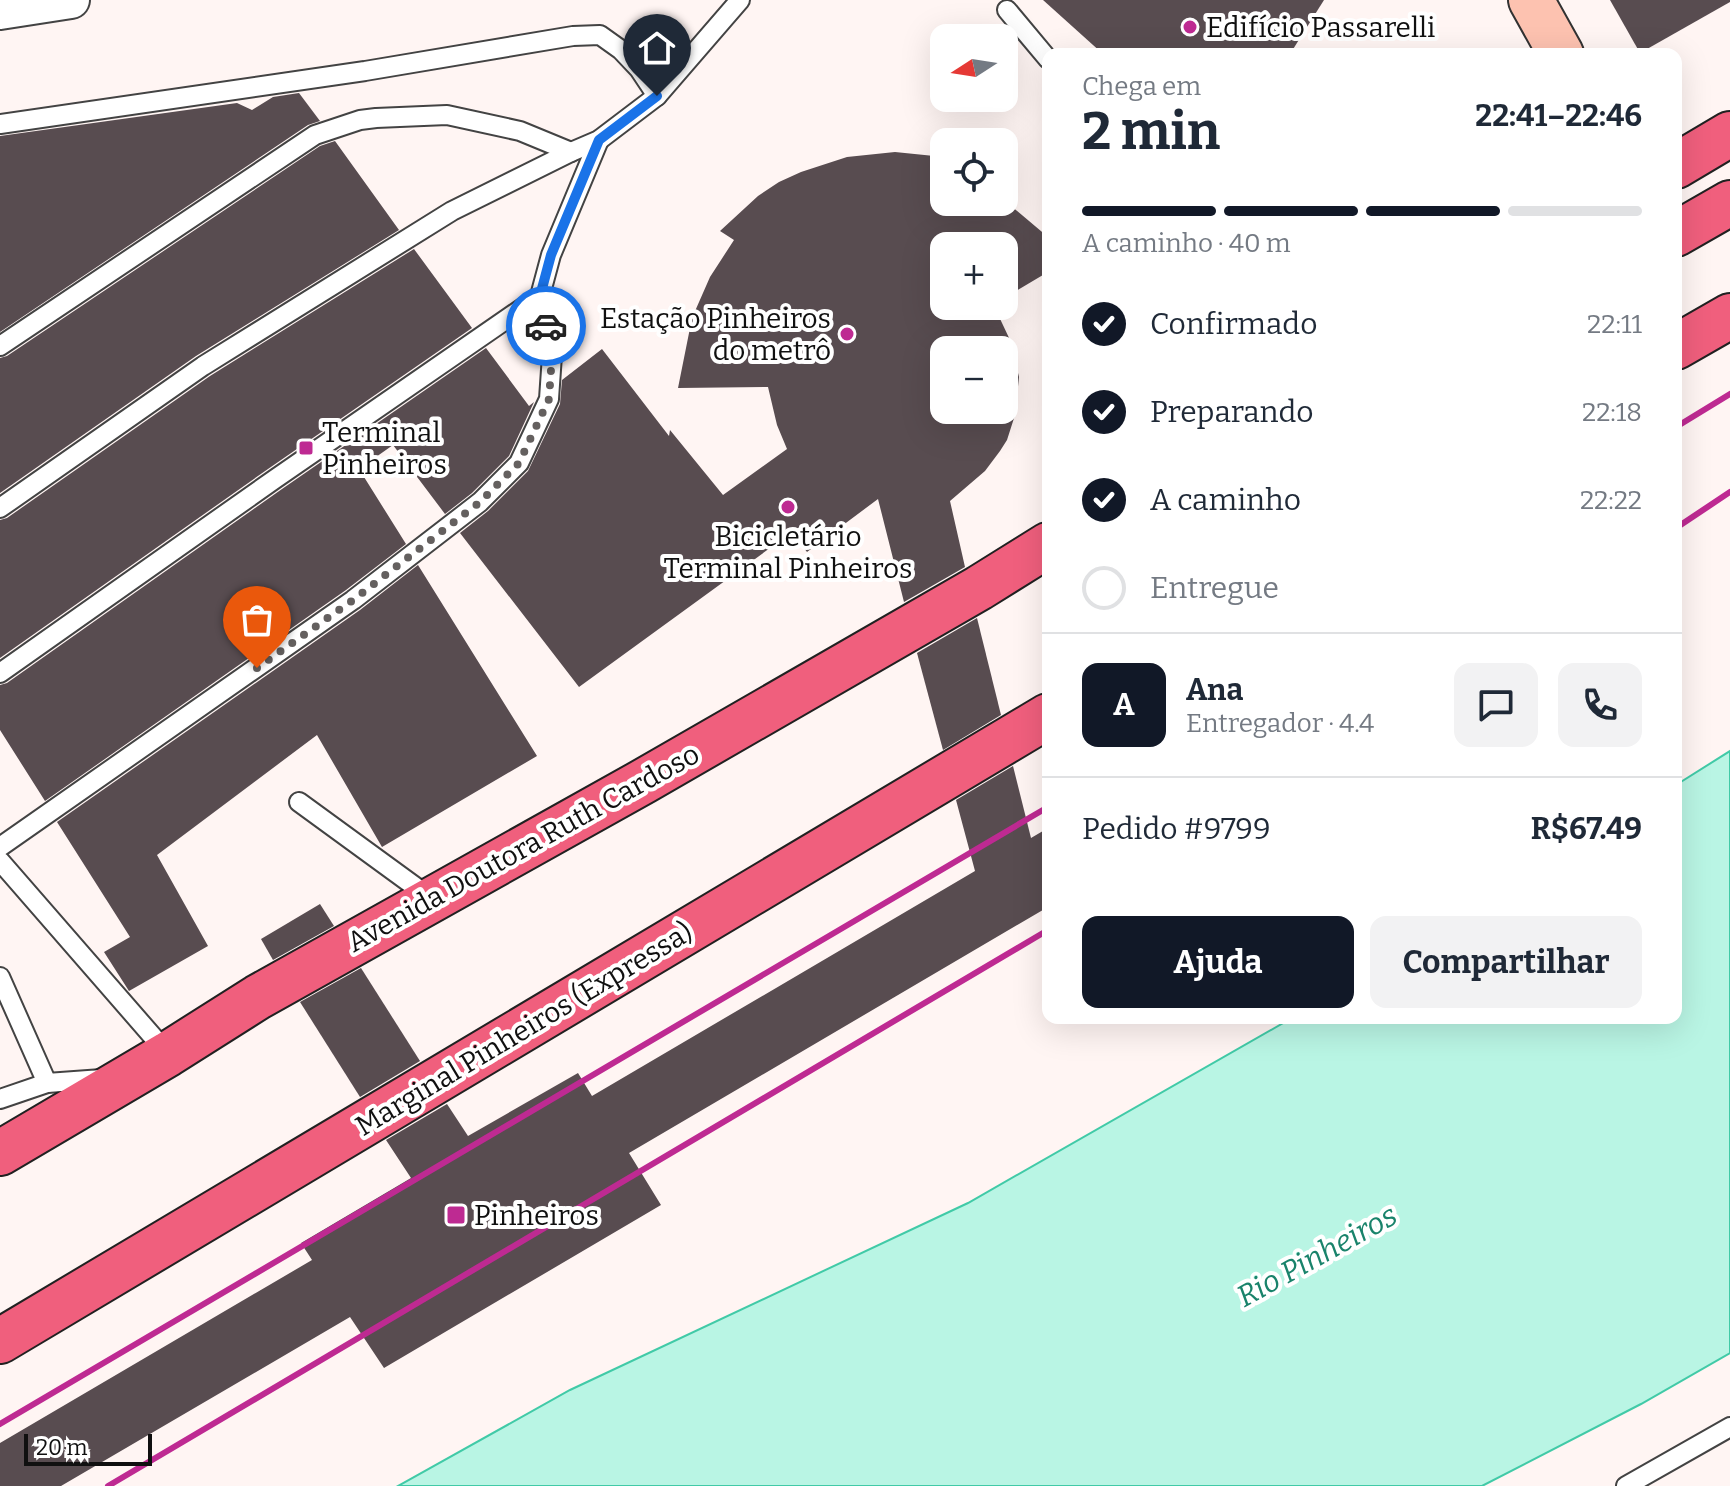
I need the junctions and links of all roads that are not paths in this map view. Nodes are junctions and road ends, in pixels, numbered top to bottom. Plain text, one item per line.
1 (71, 0) edge
2 (740, 0) edge
3 (1531, 0) edge
4 (1007, 10) dead end
5 (0, 11) edge
6 (1558, 48) edge
7 (1042, 52) edge
8 (657, 96) junction
9 (0, 124) edge
10 (1730, 134) edge
11 (599, 140) junction
12 (571, 152) junction
13 (1682, 162) edge
14 (1730, 203) edge
15 (1682, 231) edge
16 (540, 296) junction
17 (1730, 316) edge
18 (1682, 344) edge
19 (0, 346) edge
20 (0, 508) edge
21 (1042, 549) edge
22 (0, 673) edge
23 (1042, 720) edge
24 (299, 802) dead end
25 (0, 847) edge
26 (0, 861) edge
27 (432, 899) junction
28 (0, 977) edge
29 (168, 1054) junction
30 (128, 1077) junction
31 (47, 1083) junction
32 (0, 1099) edge
33 (0, 1153) edge
34 (0, 1341) edge
35 (1730, 1427) edge
36 (1626, 1486) edge

1 - 5 street
2 - 8 lane
3 - 6 main road
4 - 7 lane
8 - 9 lane
8 - 11 lane
10 - 13 highway
11 - 12 lane
11 - 16 lane
12 - 19 lane
12 - 20 lane
14 - 15 highway
16 - 22 lane
16 - 25 lane
17 - 18 highway
21 - 27 highway, Avenida Doutora Ruth Cardoso
23 - 34 highway, Marginal Pinheiros (Expressa)
24 - 27 lane
26 - 29 lane
27 - 29 highway, Avenida Doutora Ruth Cardoso
28 - 31 lane
29 - 30 highway, Avenida Doutora Ruth Cardoso
30 - 31 lane
30 - 33 highway, Avenida Doutora Ruth Cardoso
31 - 32 lane
35 - 36 lane

